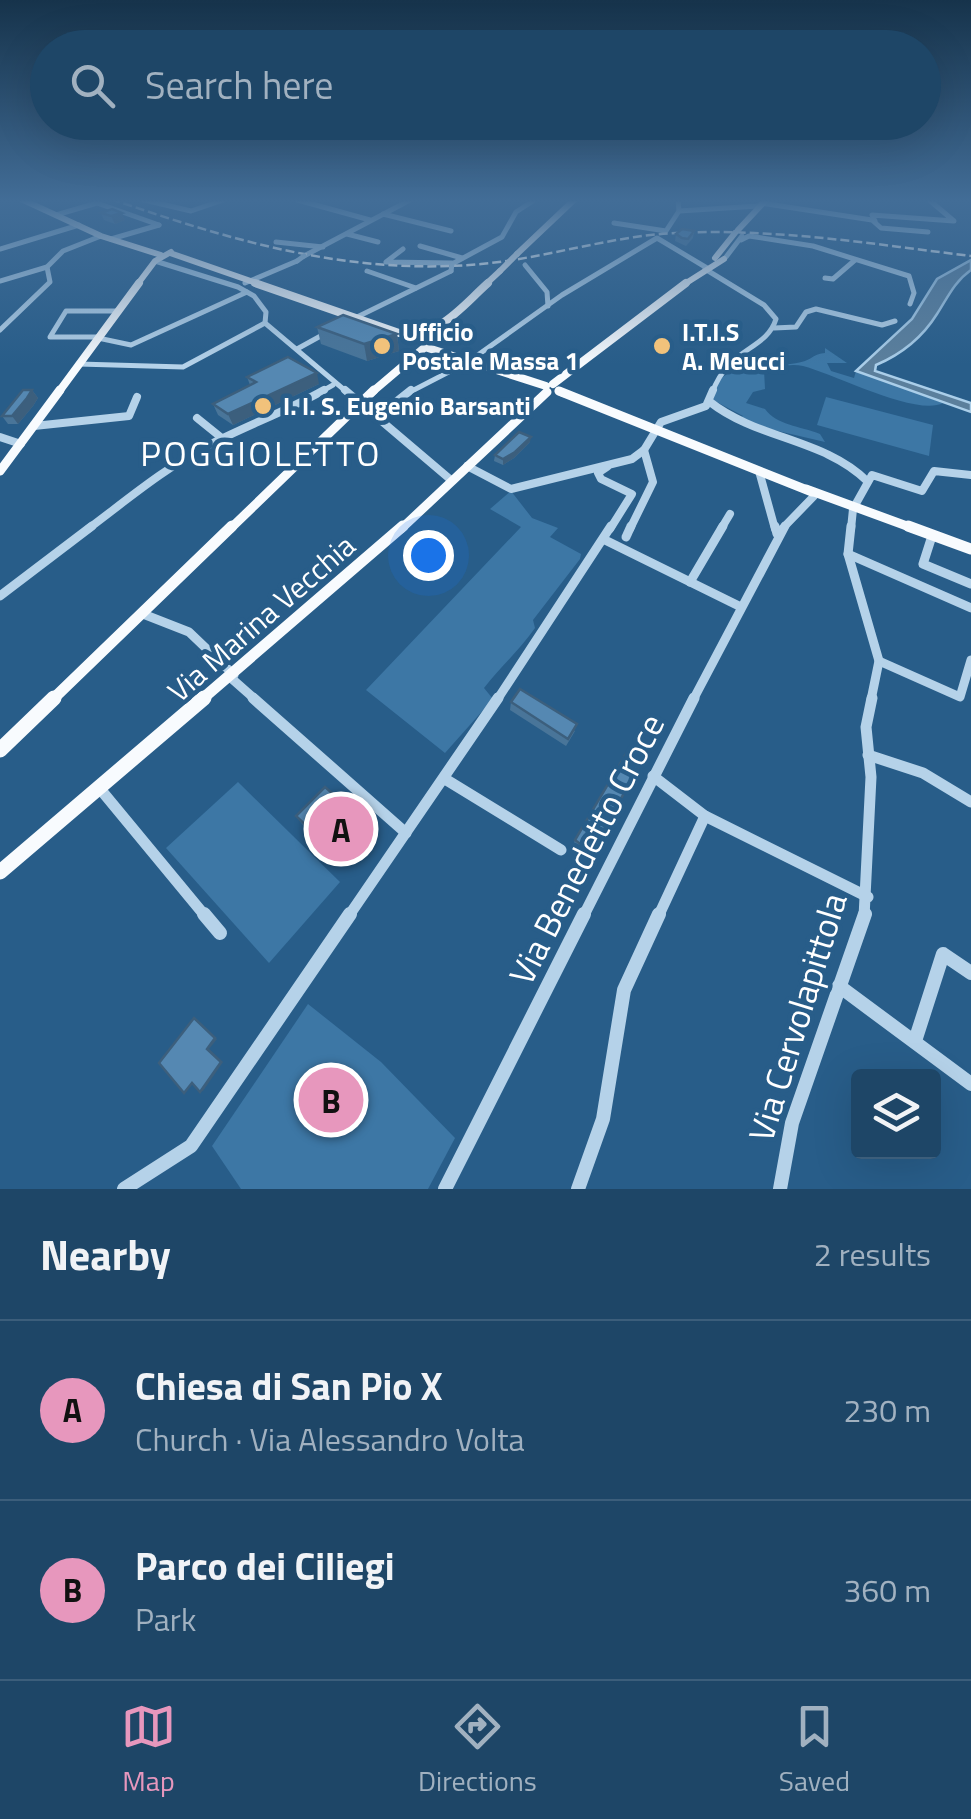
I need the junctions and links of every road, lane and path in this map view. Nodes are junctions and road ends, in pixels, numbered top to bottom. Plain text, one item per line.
1 (60, 254) edge
2 (161, 254) edge
3 (162, 254) edge
4 (163, 254) edge
5 (307, 254) edge
6 (397, 254) edge
7 (450, 254) edge
8 (469, 254) edge
9 (517, 254) edge
10 (631, 254) edge
11 (707, 254) edge
12 (721, 254) edge
13 (725, 254) edge
14 (838, 254) edge
15 (462, 258) junction
16 (718, 258) junction
17 (855, 260) junction
18 (526, 264) dead end
19 (452, 266) junction
20 (47, 267) junction
21 (888, 270) junction
22 (367, 271) dead end
23 (878, 276) dead end
24 (826, 278) dead end
25 (0, 281) edge
26 (249, 281) junction
27 (238, 287) junction
28 (416, 288) junction
29 (248, 292) junction
30 (910, 304) dead end
31 (548, 306) junction
32 (118, 311) junction
33 (356, 318) junction
34 (895, 320) dead end
35 (264, 323) junction
36 (344, 324) edge
37 (774, 328) junction
38 (0, 330) edge
39 (332, 330) edge
40 (399, 333) junction
41 (422, 336) junction
42 (438, 336) junction
43 (98, 338) junction
44 (412, 342) junction
45 (297, 348) junction
46 (426, 348) junction
47 (451, 352) junction
48 (408, 357) junction
49 (472, 359) junction
50 (78, 364) junction
51 (333, 385) junction
52 (553, 388) junction
53 (138, 397) dead end
54 (710, 402) junction
55 (360, 407) junction
56 (377, 417) junction
57 (198, 418) dead end
58 (34, 426) junction
59 (654, 429) junction
60 (0, 437) edge
61 (222, 439) junction
62 (21, 444) junction
63 (644, 450) junction
64 (467, 466) junction
65 (0, 471) edge
66 (604, 473) junction
67 (760, 474) junction
68 (971, 475) edge
69 (451, 480) junction
70 (867, 481) junction
71 (809, 490) junction
72 (824, 500) joint
73 (771, 505) junction
74 (854, 508) junction
75 (798, 513) junction
76 (730, 514) dead end
77 (777, 534) junction
78 (626, 536) dead end
79 (932, 536) junction
80 (605, 540) junction
81 (971, 549) edge
82 (848, 554) junction
83 (690, 582) junction
84 (971, 584) edge
85 (0, 596) edge
86 (741, 607) junction
87 (971, 608) edge
88 (143, 614) junction
89 (971, 660) edge
90 (879, 661) junction
91 (232, 676) junction
92 (0, 750) edge
93 (868, 756) junction
94 (653, 776) junction
95 (444, 778) junction
96 (102, 790) junction
97 (971, 802) edge
98 (705, 816) junction
99 (406, 833) junction
100 (561, 850) dead end
101 (0, 872) edge
102 (868, 896) junction
103 (220, 933) dead end
104 (971, 973) edge
105 (839, 986) junction
106 (915, 1041) junction
107 (971, 1084) edge
108 (124, 1189) edge
109 (445, 1189) edge
110 (578, 1189) edge
111 (780, 1189) edge

1 - 20 street
2 - 32 main road
3 - 27 street
4 - 26 main road
5 - 26 street, bridge
6 - 19 street
7 - 15 street
8 - 15 street
9 - 42 main road, bridge
10 - 31 street
11 - 16 street
12 - 16 main road, Via Marina Vecchia
13 - 16 street
14 - 17 street
15 - 19 street
16 - 37 street
16 - 52 main road, Via Marina Vecchia
17 - 21 street
17 - 24 street
18 - 31 street
19 - 28 street
20 - 25 street
20 - 38 street
21 - 23 street
21 - 30 street
22 - 28 street
26 - 27 street
26 - 33 main road
27 - 29 street
28 - 33 street
29 - 35 street
29 - 43 street
31 - 49 street
32 - 43 main road
32 - 43 street
33 - 36 street
33 - 40 main road
34 - 37 street
35 - 45 street
35 - 50 street
37 - 54 street
39 - 45 street
40 - 41 main road
40 - 44 main road
41 - 42 main road
41 - 44 main road
42 - 46 main road
42 - 47 main road
43 - 50 main road
44 - 46 main road
44 - 48 main road
45 - 51 street
46 - 47 main road
46 - 48 main road
47 - 49 main road
48 - 55 main road
49 - 52 main road
49 - 56 street
50 - 58 main road
51 - 55 street
51 - 61 street
52 - 59 main road
52 - 64 main road, Via Marina Vecchia
53 - 58 street
54 - 59 street
54 - 70 street
55 - 56 street
55 - 88 main road
56 - 69 street
57 - 61 street
58 - 62 main road
59 - 63 street
59 - 67 main road
60 - 62 street
61 - 85 street
62 - 65 main road
63 - 66 street
63 - 78 street
64 - 66 street
64 - 69 main road, Via Marina Vecchia
66 - 80 street
67 - 71 main road
67 - 73 street
68 - 70 street
69 - 91 main road, Via Marina Vecchia
70 - 74 street, Via Cervolapittola
71 - 74 main road
71 - 75 street, Via Benedetto Croce
72 - 74 main road
72 - 75 street, Via Benedetto Croce
73 - 75 street
73 - 77 street
74 - 79 main road
74 - 82 street, Via Cervolapittola
75 - 77 street, Via Benedetto Croce
76 - 83 street
77 - 86 street, Via Benedetto Croce
79 - 81 main road
79 - 84 street
80 - 83 street
80 - 95 street
82 - 87 street
82 - 90 street, Via Cervolapittola
83 - 86 street
86 - 94 street, Via Benedetto Croce
88 - 91 street
88 - 92 main road
89 - 90 street
90 - 93 street, Via Cervolapittola
91 - 96 main road, Via Marina Vecchia
91 - 99 street
93 - 97 street
93 - 102 street, Via Cervolapittola
94 - 98 street
94 - 109 street, Via Benedetto Croce
95 - 99 street
95 - 100 street
96 - 101 main road, Via Marina Vecchia
96 - 103 street
98 - 102 street
98 - 110 street
99 - 108 street
102 - 105 street, Via Cervolapittola
104 - 106 street
105 - 106 street
105 - 111 street, Via Cervolapittola
106 - 107 street

